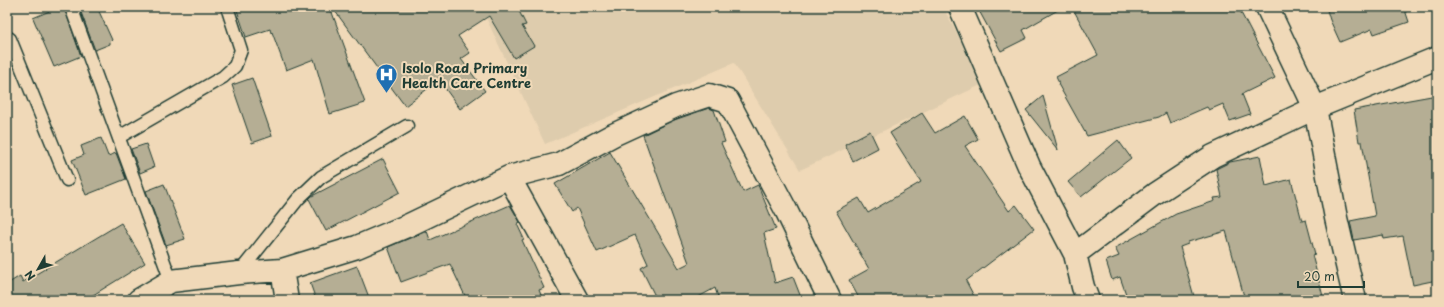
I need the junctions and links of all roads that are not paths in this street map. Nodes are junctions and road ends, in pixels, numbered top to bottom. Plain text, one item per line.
1 (71, 7) edge
2 (227, 7) edge
3 (960, 7) edge
4 (1267, 7) edge
5 (7, 37) edge
6 (1437, 58) edge
7 (1315, 108) junction
8 (407, 126) dead end
9 (119, 137) junction
10 (509, 177) junction
11 (68, 180) dead end
12 (1074, 254) junction
13 (282, 270) junction
14 (239, 273) junction
15 (171, 281) junction
16 (1081, 296) edge
17 (139, 300) edge
18 (288, 300) edge
19 (577, 300) edge
20 (830, 300) edge
21 (1355, 300) edge

1 - 9 lane
2 - 9 lane
3 - 12 street
4 - 7 street
5 - 11 lane
6 - 7 street
7 - 12 street
7 - 21 street
8 - 14 lane
9 - 15 lane
10 - 13 street
10 - 19 street
10 - 20 street
12 - 16 street
13 - 14 street
13 - 18 street
14 - 15 street
15 - 17 street

